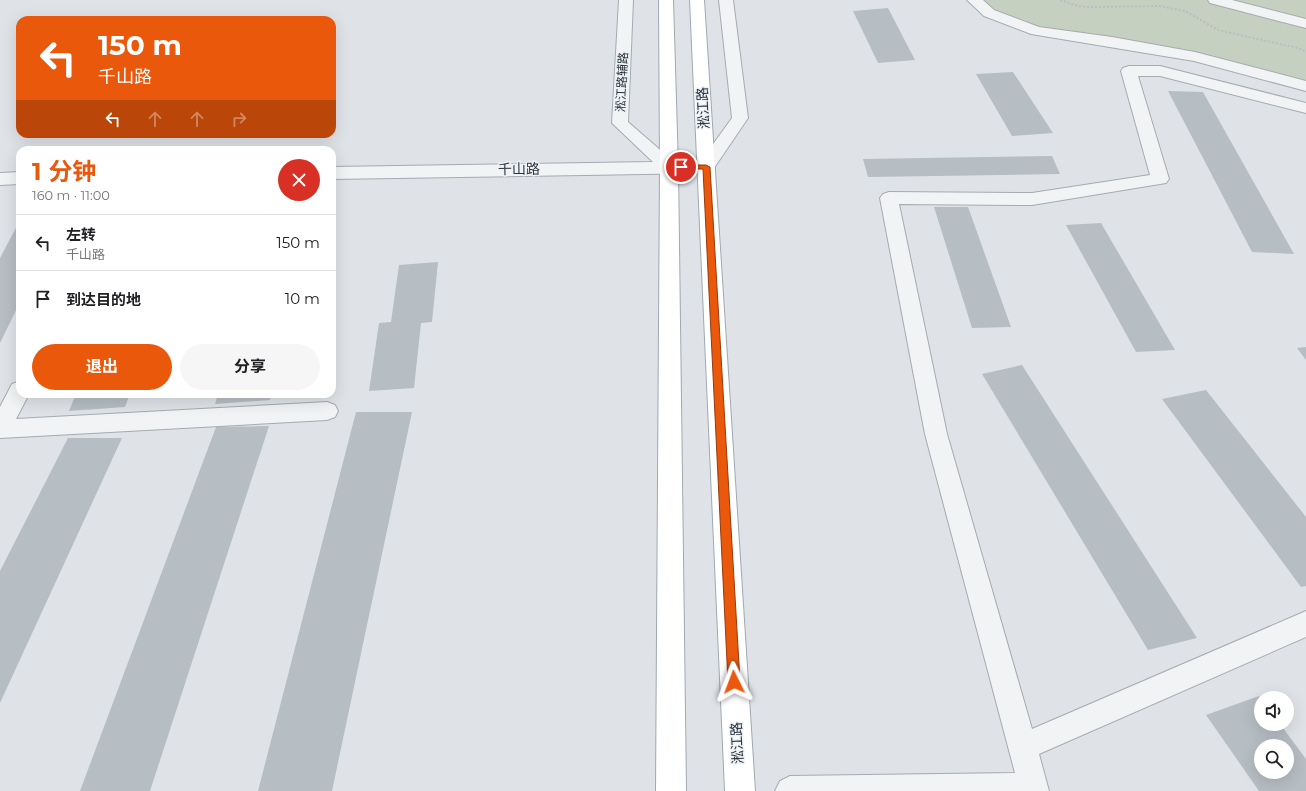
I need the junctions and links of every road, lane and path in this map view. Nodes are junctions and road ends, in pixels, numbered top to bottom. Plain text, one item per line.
1 (626, 0) edge
2 (666, 0) edge
3 (697, 0) edge
4 (726, 0) edge
5 (974, 0) edge
6 (1060, 0) edge
7 (1215, 0) edge
8 (1306, 24) edge
9 (1306, 52) edge
10 (1306, 86) edge
11 (1306, 108) edge
12 (669, 167) junction
13 (706, 167) junction
14 (336, 173) edge
15 (16, 178) edge
16 (0, 179) edge
17 (16, 398) edge
18 (327, 411) dead end
19 (0, 429) edge
20 (1306, 624) edge
21 (1023, 747) junction
22 (1034, 789) edge
23 (671, 791) edge
24 (740, 791) edge
25 (790, 791) edge

1 - 12 street, 淞江路辅路
2 - 12 main road
3 - 13 main road, 淞江路
4 - 13 street
5 - 10 street
6 - 9 path
7 - 8 street
11 - 21 street
12 - 13 street, 千山路
12 - 14 street, 千山路
12 - 23 main road
13 - 24 main road, 淞江路
15 - 16 street
17 - 19 street
18 - 19 street
20 - 21 street
21 - 22 street
22 - 25 street

